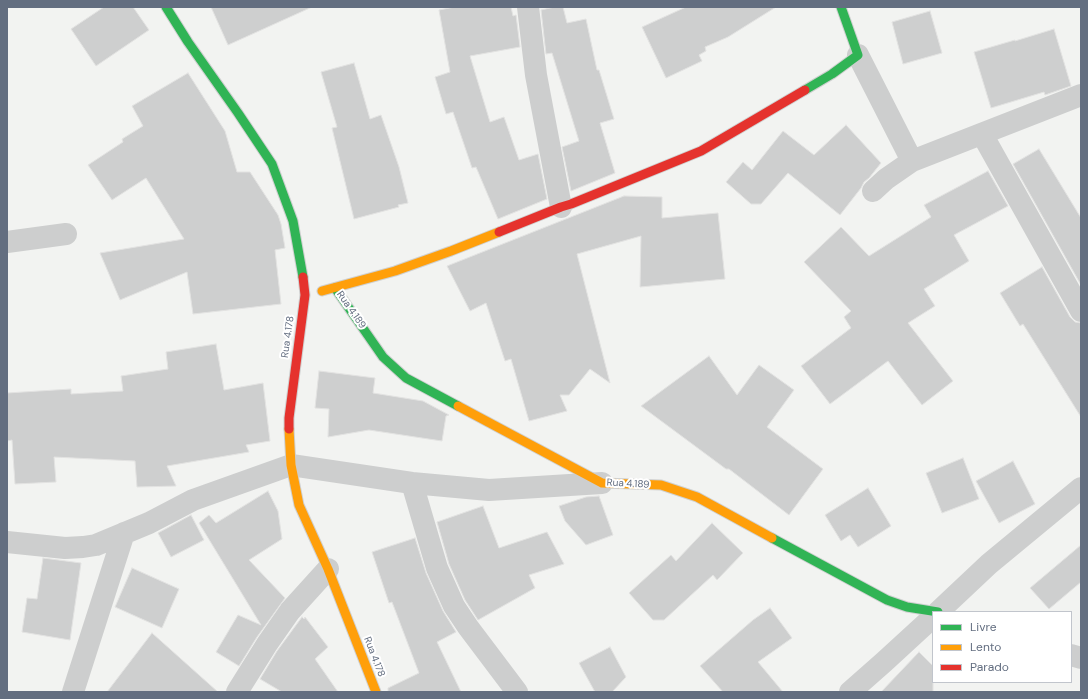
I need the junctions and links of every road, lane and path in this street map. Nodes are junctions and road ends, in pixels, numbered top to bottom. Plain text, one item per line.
1 (166, 7) edge
2 (528, 7) edge
3 (841, 7) edge
4 (858, 55) junction
5 (1081, 95) edge
6 (982, 134) junction
7 (912, 162) junction
8 (873, 191) dead end
9 (561, 207) junction
10 (66, 234) dead end
11 (7, 242) edge
12 (335, 288) junction
13 (305, 295) junction
14 (1081, 312) edge
15 (291, 465) junction
16 (412, 483) junction
17 (602, 483) junction
18 (1081, 488) edge
19 (124, 533) junction
20 (7, 542) edge
21 (328, 569) junction
22 (932, 611) edge
23 (939, 611) edge
24 (932, 618) edge
25 (509, 690) edge
26 (72, 692) edge
27 (237, 692) edge
28 (376, 692) edge
29 (850, 692) edge

1 - 13 street, Rua 4.178
2 - 9 street
3 - 4 street
4 - 7 street
4 - 9 street
5 - 6 street
6 - 7 street
6 - 14 street
7 - 8 street
9 - 12 street
10 - 11 street
12 - 13 street
12 - 17 street, Rua 4.189
13 - 15 street, Rua 4.178
15 - 16 street
15 - 19 street
15 - 21 street, Rua 4.178
16 - 17 street
16 - 25 street
17 - 22 street, Rua 4.189
18 - 23 street
19 - 20 street
19 - 26 street
21 - 27 street
21 - 28 street, Rua 4.178
24 - 29 street

